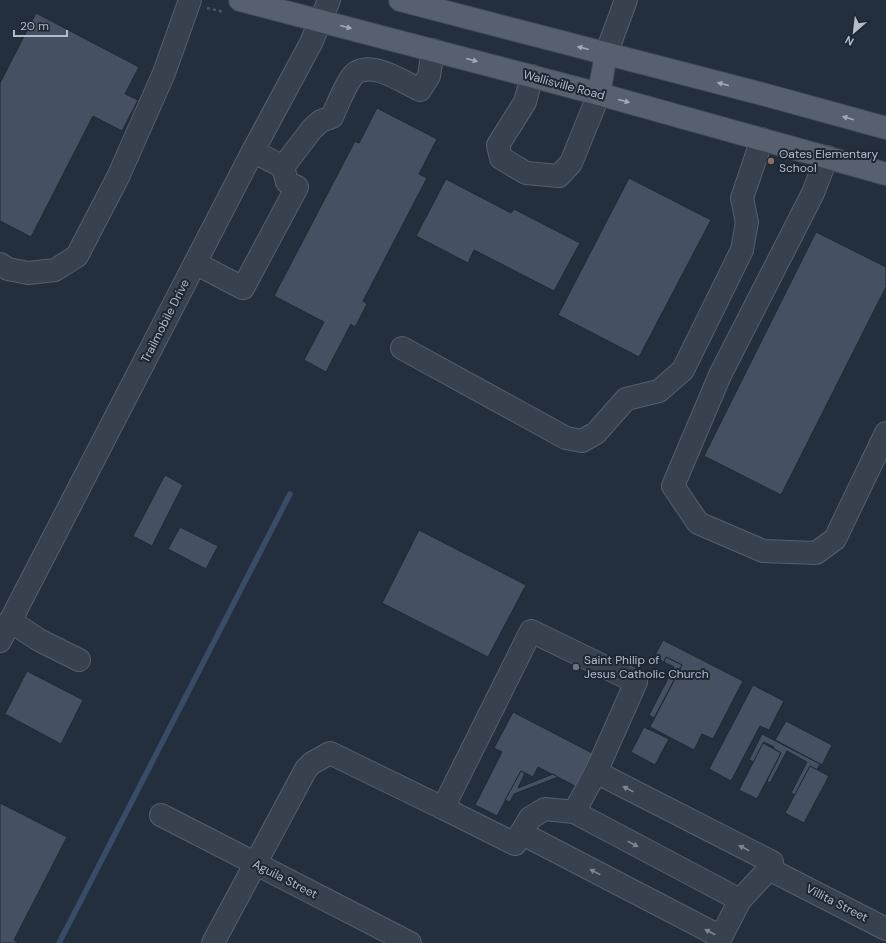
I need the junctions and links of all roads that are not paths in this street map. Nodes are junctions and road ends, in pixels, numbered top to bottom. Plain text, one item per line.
1 (190, 0) edge
2 (240, 0) edge
3 (329, 0) edge
4 (400, 0) edge
5 (626, 0) edge
6 (280, 5) edge
7 (321, 20) junction
8 (433, 50) junction
9 (606, 54) junction
10 (532, 76) junction
11 (599, 94) junction
12 (886, 128) edge
13 (762, 139) junction
14 (253, 151) junction
15 (827, 157) junction
16 (283, 167) junction
17 (886, 174) edge
18 (195, 263) junction
19 (0, 264) edge
20 (402, 348) dead end
21 (886, 433) edge
22 (10, 621) junction
23 (0, 641) edge
24 (79, 660) dead end
25 (596, 772) junction
26 (443, 808) junction
27 (574, 812) junction
28 (161, 814) dead end
29 (522, 833) junction
30 (256, 863) junction
31 (778, 873) junction
32 (740, 900) junction
33 (886, 929) edge
34 (213, 943) edge
35 (410, 943) edge

1 - 19 street
2 - 6 main road, Wallisville Road
3 - 7 street, Trailmobile Drive
9 -> 4 main road
5 - 9 street
6 - 7 main road, Wallisville Road
7 -> 8 main road, Wallisville Road
7 - 14 street, Trailmobile Drive
8 -> 10 main road, Wallisville Road
8 - 16 street
9 - 11 main road
12 -> 9 main road
10 - 11 main road, Wallisville Road
10 - 11 street
11 -> 13 main road, Wallisville Road
13 - 15 main road, Wallisville Road
13 - 20 street
14 - 16 street
14 - 18 street, Trailmobile Drive
15 - 17 main road, Wallisville Road
15 - 21 street
16 - 18 street
18 - 22 street, Trailmobile Drive
22 - 23 street, Trailmobile Drive
22 - 24 street
25 - 26 street
25 - 27 street
31 -> 25 street
26 - 29 street
26 - 30 street
27 - 29 street
27 -> 32 street
28 - 30 street, Aguila Street
32 -> 29 street
30 - 34 street
30 - 35 street, Aguila Street
31 - 32 street
31 - 33 street, Villita Street

